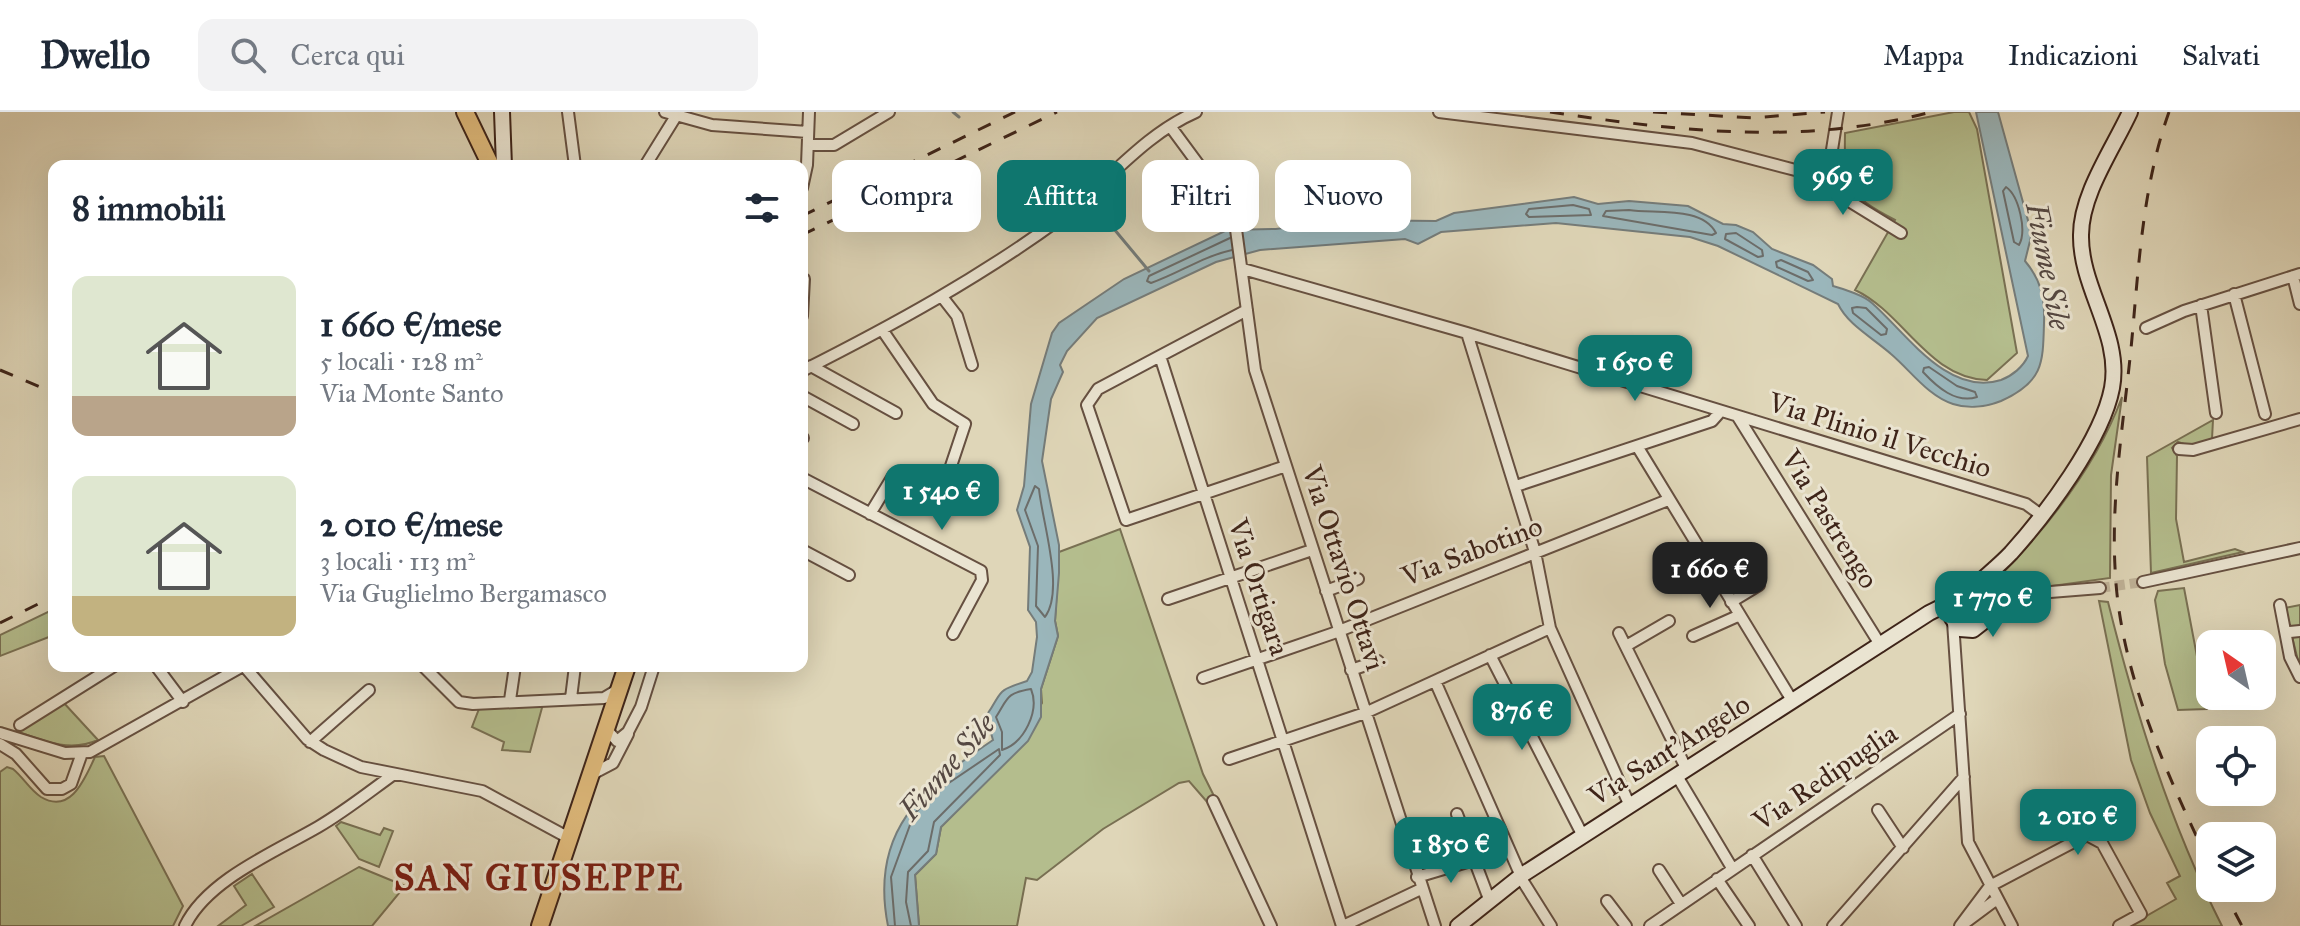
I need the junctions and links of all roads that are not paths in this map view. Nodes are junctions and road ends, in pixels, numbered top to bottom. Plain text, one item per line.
1 (465, 112) edge
2 (568, 112) edge
3 (809, 112) edge
4 (889, 112) edge
5 (1196, 112) edge
6 (1439, 112) edge
7 (1838, 112) edge
8 (2130, 112) edge
9 (670, 114) edge
10 (501, 116) edge
11 (1170, 126) junction
12 (808, 132) junction
13 (477, 137) junction
14 (808, 145) junction
15 (488, 160) edge
16 (504, 160) edge
17 (574, 160) edge
18 (648, 160) edge
19 (806, 160) edge
20 (1825, 163) junction
21 (1901, 233) dead end
22 (1243, 264) junction
23 (2296, 275) edge
24 (2234, 294) junction
25 (943, 298) junction
26 (2300, 304) edge
27 (2201, 305) junction
28 (1247, 310) junction
29 (2146, 328) dead end
30 (883, 331) junction
31 (1467, 333) junction
32 (1160, 356) junction
33 (972, 365) dead end
34 (808, 368) edge
35 (808, 369) edge
36 (808, 399) edge
37 (1720, 412) junction
38 (896, 413) dead end
39 (2216, 413) dead end
40 (2265, 414) dead end
41 (1738, 417) junction
42 (2300, 419) edge
43 (853, 424) dead end
44 (1637, 446) junction
45 (2179, 449) dead end
46 (1286, 466) junction
47 (893, 476) dead end
48 (947, 478) dead end
49 (808, 481) edge
50 (1516, 486) junction
51 (1204, 494) junction
52 (1668, 500) junction
53 (870, 514) junction
54 (2041, 515) junction
55 (2300, 548) edge
56 (1312, 550) junction
57 (1535, 552) junction
58 (808, 553) edge
59 (1992, 572) junction
60 (849, 575) dead end
61 (1231, 579) junction
62 (1358, 579) dead end
63 (2143, 582) tunnel mouth
64 (1759, 585) dead end
65 (2100, 588) tunnel mouth
66 (1326, 591) junction
67 (2005, 597) junction
68 (1168, 599) dead end
69 (1731, 602) junction
70 (2280, 605) dead end
71 (1971, 606) junction
72 (1740, 615) junction
73 (1669, 621) dead end
74 (1953, 621) junction
75 (1913, 626) junction
76 (1550, 628) junction
77 (1338, 631) junction
78 (1971, 631) junction
79 (1619, 633) dead end
80 (953, 634) dead end
81 (1693, 636) dead end
82 (1626, 646) junction
83 (1881, 646) junction
84 (1956, 652) junction
85 (1490, 655) junction
86 (1257, 660) junction
87 (1378, 661) dead end
88 (1351, 670) junction
89 (104, 672) edge
90 (160, 672) edge
91 (233, 672) edge
92 (248, 672) edge
93 (429, 672) edge
94 (514, 672) edge
95 (574, 672) edge
96 (625, 672) edge
97 (652, 672) edge
98 (2300, 677) edge
99 (1203, 678) dead end
100 (1435, 681) junction
101 (620, 687) junction
102 (369, 690) dead end
103 (571, 698) junction
104 (510, 700) junction
105 (183, 702) junction
106 (1793, 702) junction
107 (1365, 713) junction
108 (1960, 714) junction
109 (20, 725) dead end
110 (607, 730) junction
111 (628, 732) junction
112 (0, 733) edge
113 (310, 742) junction
114 (1283, 742) junction
115 (0, 744) edge
116 (82, 753) junction
117 (1229, 759) dead end
118 (1682, 773) junction
119 (394, 774) junction
120 (592, 774) junction
121 (1964, 777) junction
122 (1213, 801) dead end
123 (1630, 806) junction
124 (1878, 810) dead end
125 (1457, 814) dead end
126 (1583, 836) junction
127 (569, 838) junction
128 (1903, 848) junction
129 (1752, 855) junction
130 (1474, 860) junction
131 (1732, 868) junction
132 (1659, 870) dead end
133 (1522, 875) junction
134 (1417, 877) junction
135 (1717, 879) junction
136 (1990, 886) junction
137 (1421, 889) junction
138 (1489, 899) junction
139 (1997, 899) junction
140 (1607, 901) dead end
141 (1681, 904) junction
142 (1657, 924) edge
143 (185, 926) edge
144 (540, 926) edge
145 (1271, 926) edge
146 (1343, 926) edge
147 (1435, 926) edge
148 (1458, 926) edge
149 (1551, 926) edge
150 (1626, 926) edge
151 (1749, 926) edge
152 (1796, 926) edge
153 (1833, 926) edge
154 (1961, 926) edge
155 (2012, 926) edge
156 (2119, 926) edge

1 - 13 main road
2 - 17 street
3 - 12 street
4 - 14 street
5 - 11 street
6 - 20 street
7 - 20 street
8 - 54 street, Via Sant'Angelo
9 - 12 street
9 - 18 street
10 - 13 street
10 - 16 street
11 - 22 street, Via Ottavio Ottavi
11 - 25 street
12 - 14 street
13 - 15 main road
14 - 19 street
20 - 21 street
22 - 28 street, Via Ottavio Ottavi
22 - 31 street, Via Plinio il Vecchio
23 - 24 street
23 - 26 street
24 - 27 street
24 - 40 street
25 - 30 street
25 - 33 street
27 - 29 street
27 - 39 street
28 - 32 street
28 - 46 street, Via Ottavio Ottavi
30 - 34 street
30 - 48 street
31 - 37 street, Via Plinio il Vecchio
31 - 50 street
32 - 51 street, Via Ortigara
32 - 51 street
35 - 38 street
36 - 43 street
37 - 41 street, Via Plinio il Vecchio
37 - 44 street
41 - 54 street, Via Plinio il Vecchio
41 - 83 street, Via Pastrengo
42 - 45 street
44 - 50 street
44 - 52 street
46 - 51 street
46 - 56 street, Via Ottavio Ottavi
47 - 53 street
49 - 53 street
50 - 57 street
51 - 61 street, Via Ortigara
52 - 57 street, Via Sabotino
52 - 69 street
53 - 80 street
54 - 59 street, Via Sant'Angelo
55 - 63 street
56 - 61 street
56 - 66 street, Via Ottavio Ottavi
57 - 76 street
57 - 77 street, Via Sabotino
58 - 60 street
59 - 67 street
59 - 71 street, Via Sant'Angelo
59 - 71 street, Via Sant'Angelo
61 - 68 street
61 - 86 street, Via Ortigara
62 - 66 street
64 - 69 street
65 - 67 street
66 - 77 street, Via Ottavio Ottavi
67 - 71 street
67 - 71 street
69 - 72 street
70 - 98 street
71 - 74 street, Via Sant'Angelo
71 - 75 street, Via Sant'Angelo
71 - 78 street, Via Sant'Angelo
72 - 81 street
72 - 106 street
73 - 82 street
74 - 75 street, Via Sant'Angelo
74 - 78 street
74 - 84 street
75 - 83 street, Via Sant'Angelo
76 - 85 street
76 - 123 street
77 - 86 street, Via Sabotino
77 - 88 street, Via Ottavio Ottavi
78 - 84 street
79 - 82 street
82 - 118 street
83 - 106 street, Via Sant'Angelo
84 - 108 street
85 - 100 street
85 - 126 street
86 - 99 street, Via Sabotino
86 - 114 street, Via Ortigara
87 - 88 street
88 - 107 street, Via Ottavio Ottavi
89 - 109 street
90 - 105 street
91 - 105 street
92 - 113 street
93 - 104 street
94 - 104 street
95 - 103 street
96 - 101 main road
97 - 111 street
100 - 107 street
100 - 133 street
101 - 103 street
101 - 110 main road
102 - 113 street
103 - 104 street
105 - 116 street
106 - 118 street, Via Sant'Angelo
107 - 114 street
107 - 134 street, Via Ottavio Ottavi
108 - 121 street
108 - 129 street, Via Redipuglia
110 - 111 street
110 - 120 main road
111 - 120 street
112 - 116 street
113 - 119 street
114 - 117 street
114 - 146 street, Via Ortigara
115 - 116 street
118 - 123 street, Via Sant'Angelo
118 - 131 street
119 - 127 street
119 - 143 street
120 - 127 main road
121 - 128 street
121 - 136 street
122 - 145 street
123 - 126 street, Via Sant'Angelo
124 - 128 street
125 - 130 street
126 - 133 street, Via Sant'Angelo
127 - 144 main road
128 - 153 street
129 - 131 street, Via Redipuglia
129 - 152 street
130 - 134 street
130 - 138 street
131 - 135 street, Via Redipuglia
132 - 141 street
133 - 138 street, Via Sant'Angelo
133 - 149 street
134 - 137 street, Via Ottavio Ottavi
135 - 141 street, Via Redipuglia
135 - 151 street
136 - 139 street
136 - 154 street
136 - 156 street
137 - 146 street
137 - 147 street, Via Ottavio Ottavi
138 - 148 street, Via Sant'Angelo
139 - 154 street
139 - 155 street
140 - 150 street
141 - 142 street, Via Redipuglia

